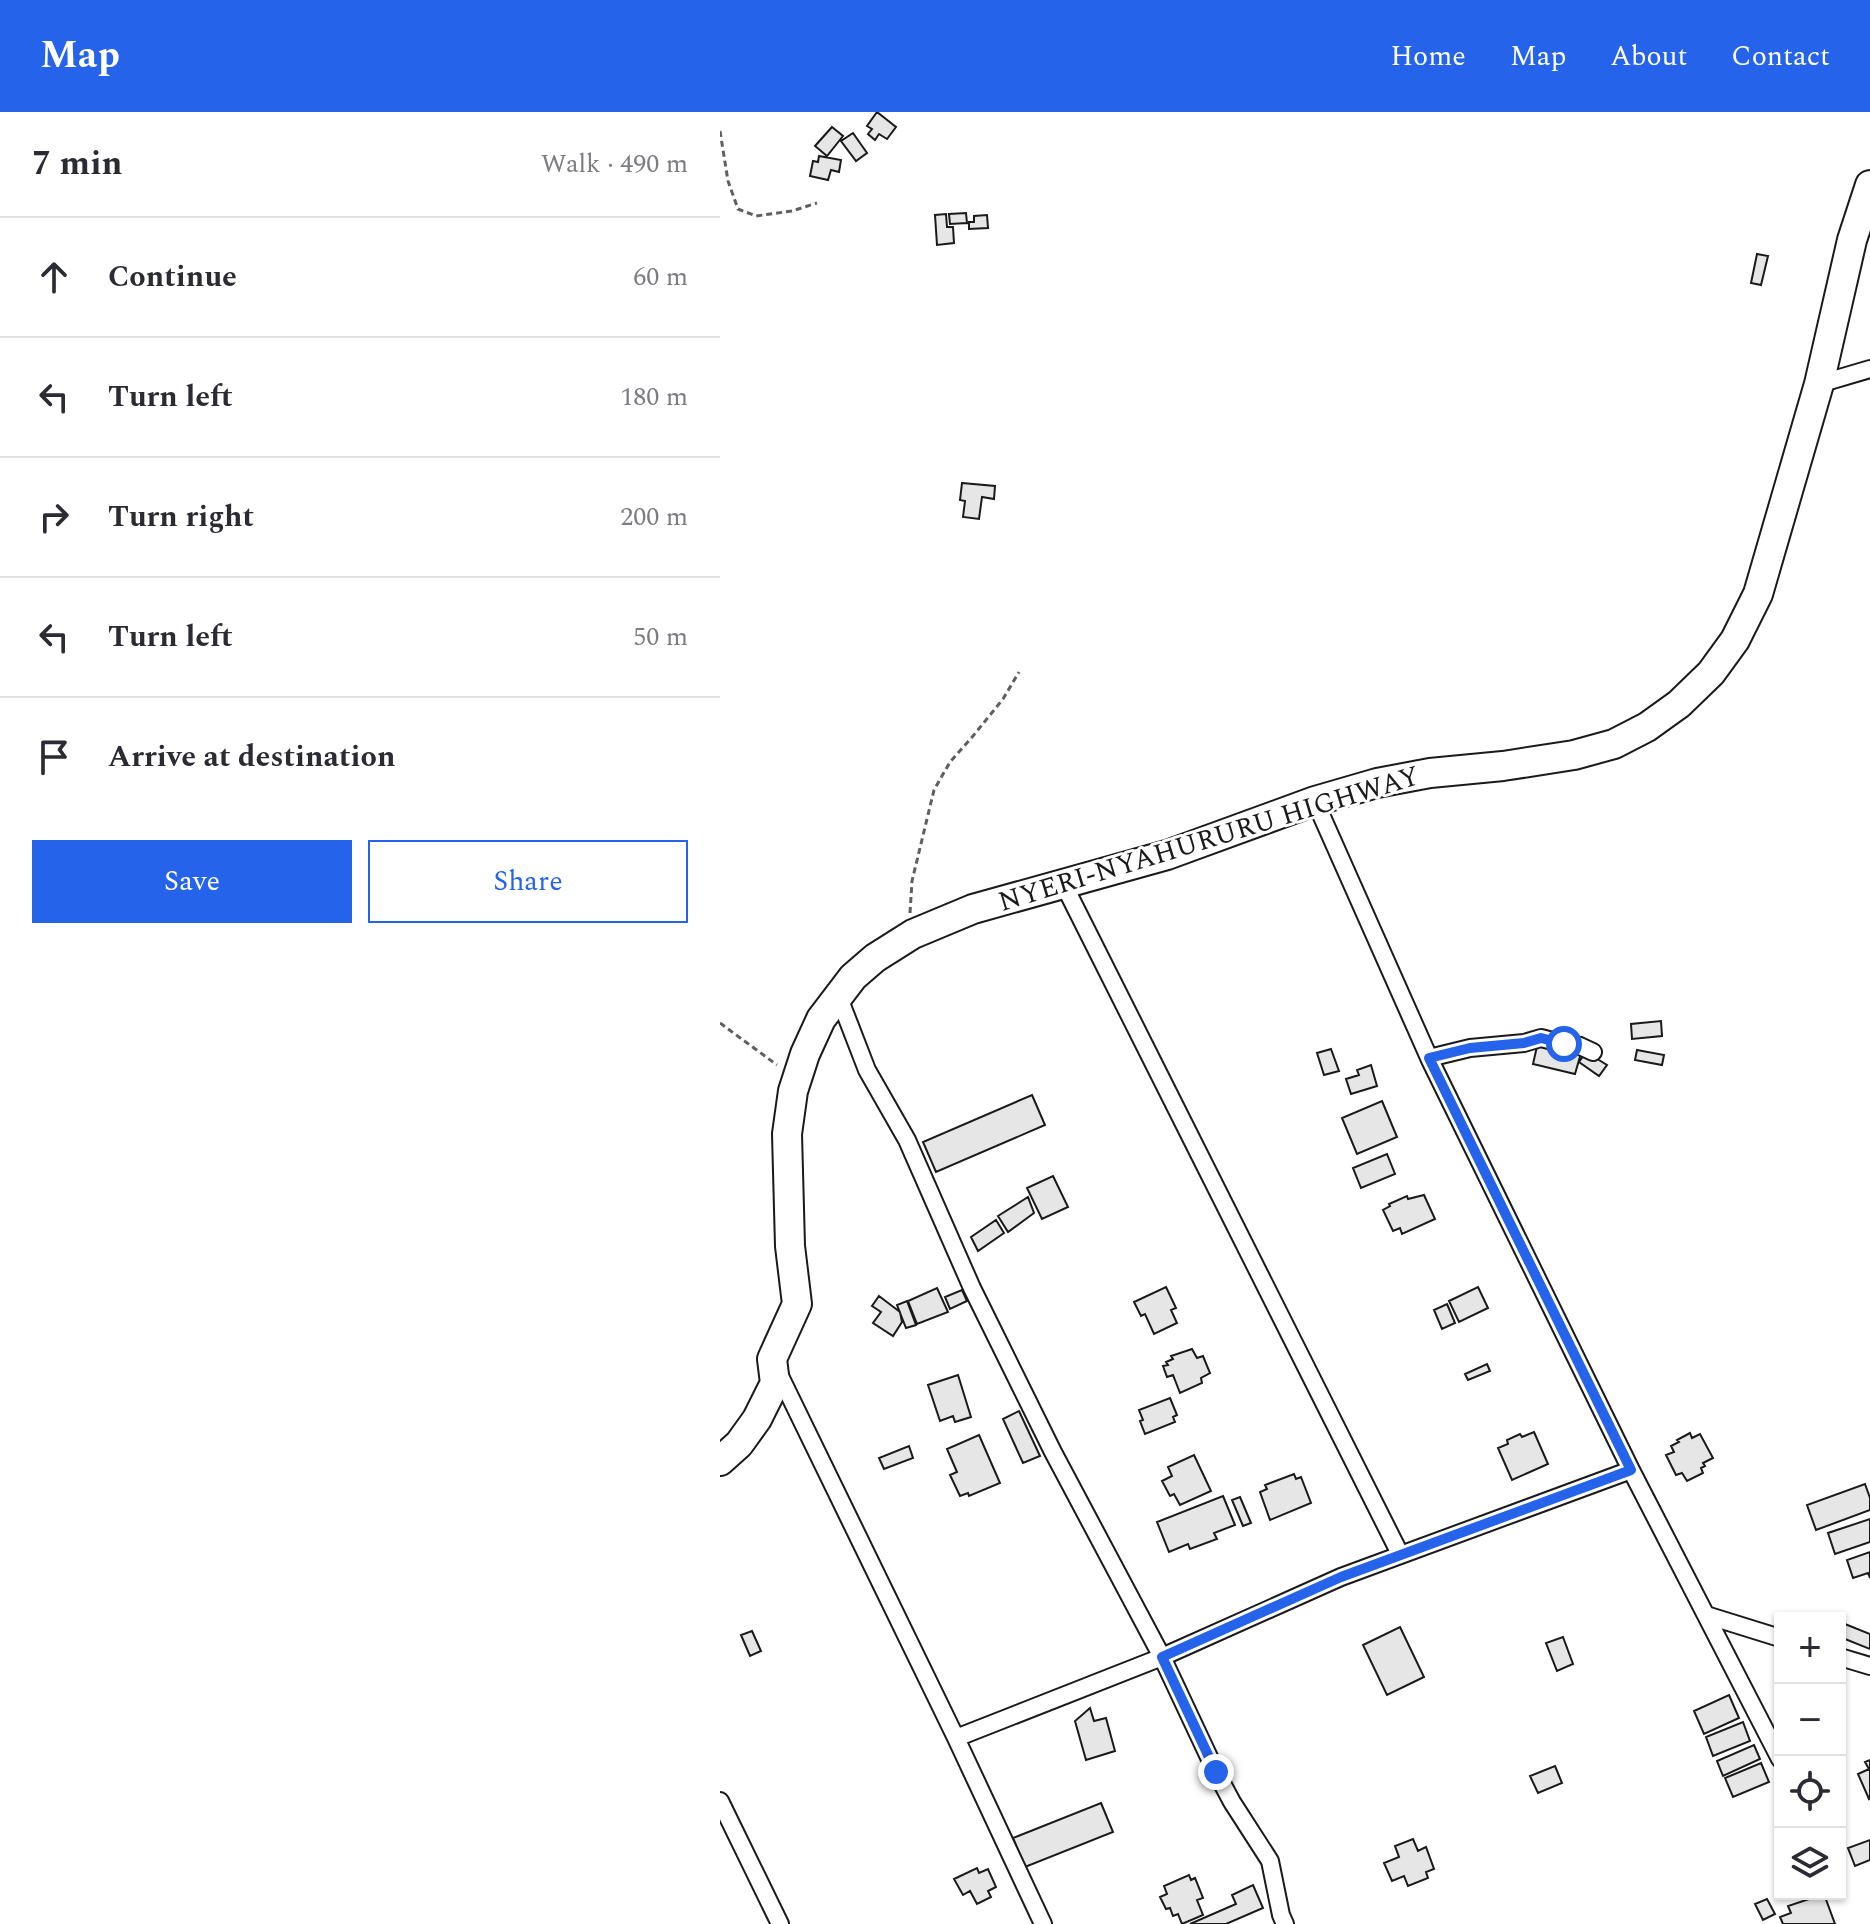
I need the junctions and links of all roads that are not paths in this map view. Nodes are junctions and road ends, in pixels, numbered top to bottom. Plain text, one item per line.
1 (1870, 185) edge
2 (1870, 369) edge
3 (1819, 384) junction
4 (1315, 801) junction
5 (1064, 885) junction
6 (838, 995) junction
7 (1593, 1052) dead end
8 (1429, 1058) junction
9 (772, 1359) junction
10 (720, 1461) edge
11 (1631, 1470) junction
12 (1400, 1554) junction
13 (1706, 1615) junction
14 (1774, 1636) edge
15 (1162, 1657) junction
16 (1846, 1659) edge
17 (1870, 1666) edge
18 (956, 1738) junction
19 (1778, 1756) edge
20 (720, 1801) edge
21 (780, 1924) edge
22 (1043, 1924) edge
23 (1285, 1924) edge

1 - 3 highway, NYERI-NYAHURURU HIGHWAY
2 - 3 street
3 - 4 highway, NYERI-NYAHURURU HIGHWAY
4 - 5 highway, NYERI-NYAHURURU HIGHWAY
4 - 8 street
5 - 6 highway, NYERI-NYAHURURU HIGHWAY
5 - 12 street
6 - 9 highway, NYERI-NYAHURURU HIGHWAY
6 - 15 street
7 - 8 street
8 - 11 street
9 - 10 highway, NYERI-NYAHURURU HIGHWAY
9 - 18 street
11 - 12 street
11 - 13 street
12 - 15 street
13 - 14 street
13 - 19 street
15 - 18 street
15 - 23 street
16 - 17 street
18 - 22 street
20 - 21 street

